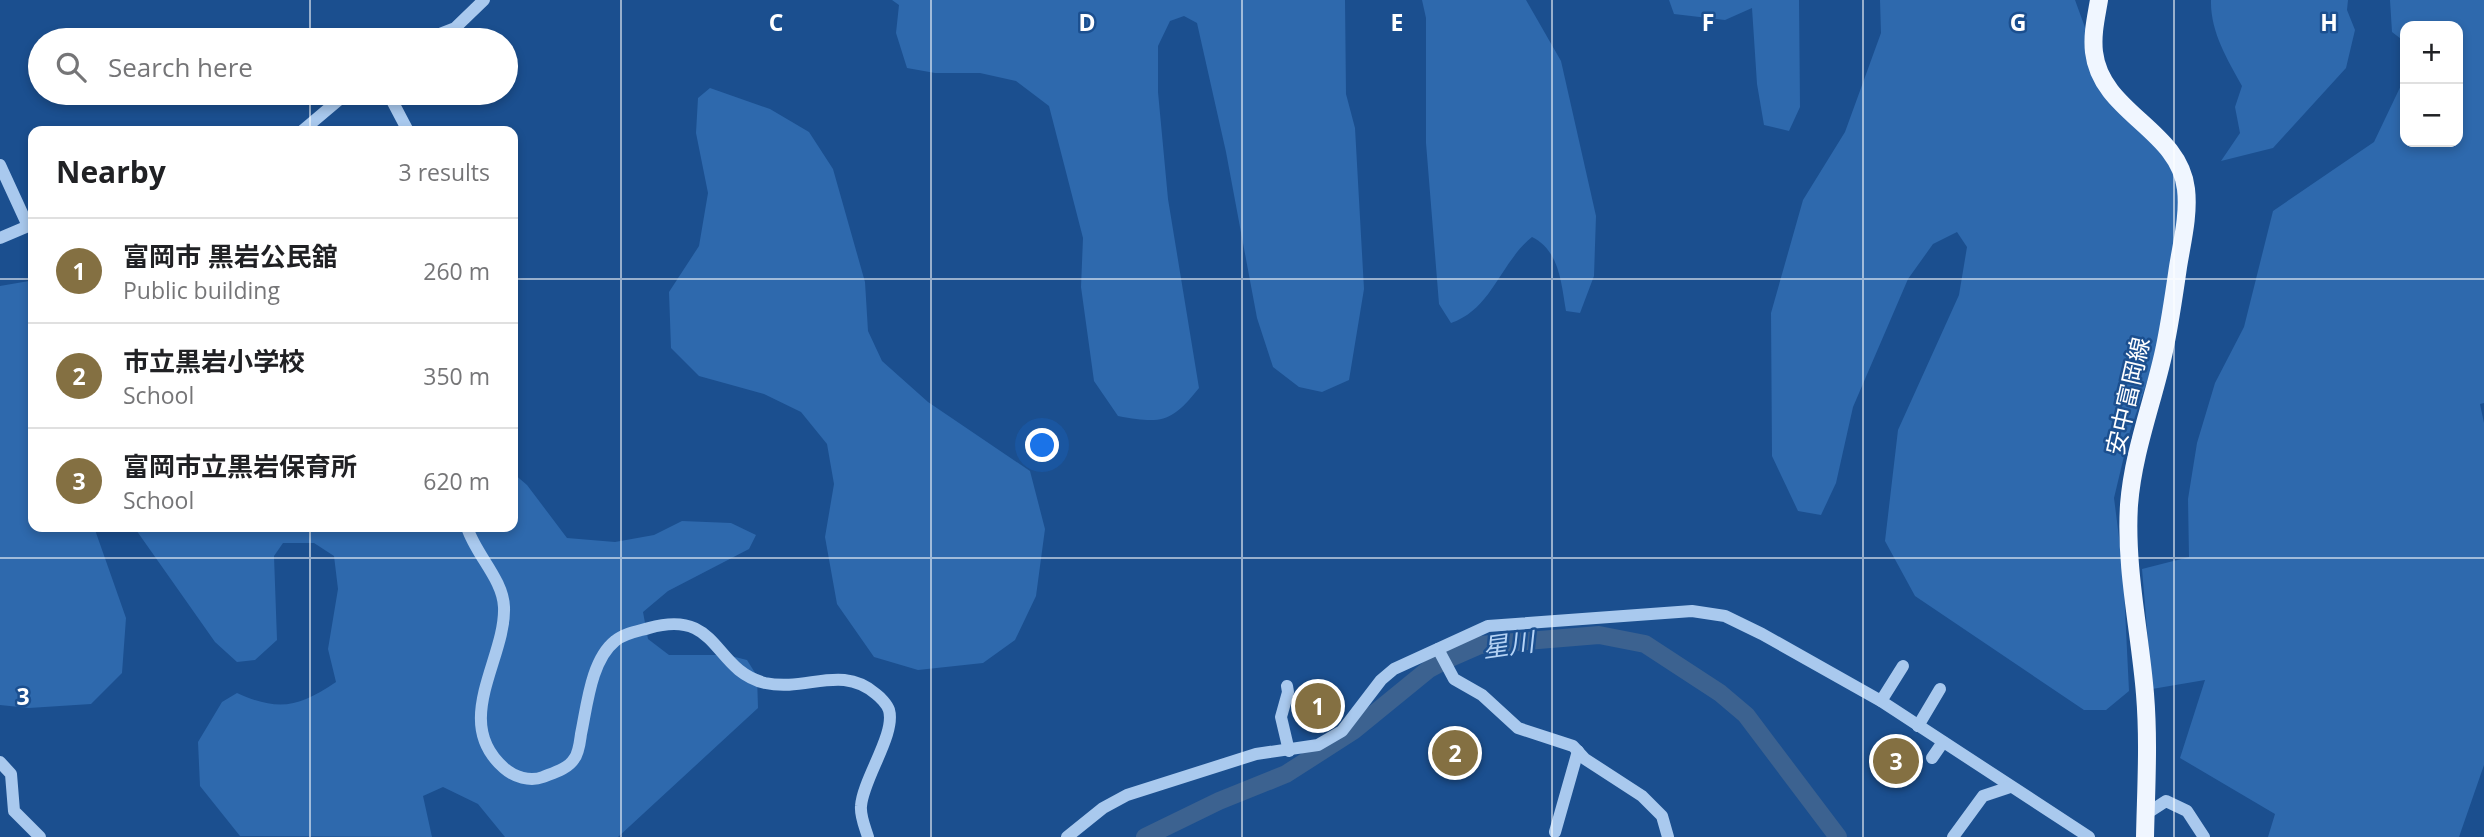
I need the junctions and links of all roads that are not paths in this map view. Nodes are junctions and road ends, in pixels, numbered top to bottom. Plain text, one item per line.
1 (484, 0) edge
2 (2099, 0) edge
3 (454, 28) edge
4 (332, 105) edge
5 (394, 105) edge
6 (308, 126) edge
7 (405, 126) edge
8 (0, 165) edge
9 (28, 219) edge
10 (28, 226) edge
11 (0, 238) edge
12 (468, 532) edge
13 (1439, 651) junction
14 (1903, 666) dead end
15 (1287, 686) dead end
16 (1940, 689) dead end
17 (1881, 701) junction
18 (1918, 726) junction
19 (1943, 743) junction
20 (1289, 751) junction
21 (1578, 751) junction
22 (1932, 758) dead end
23 (0, 762) edge
24 (2010, 787) junction
25 (2146, 814) junction
26 (1555, 832) dead end
27 (1074, 835) edge
28 (40, 837) edge
29 (868, 837) edge
30 (1668, 837) edge
31 (1953, 837) edge
32 (2089, 837) edge
33 (2146, 837) edge
34 (2204, 837) edge

1 - 3 street
2 - 25 main road, 安中富岡線
4 - 6 street
5 - 7 street
8 - 9 street
10 - 11 street
12 - 29 street
13 - 17 street
13 - 20 street
13 - 21 street
14 - 17 street
15 - 20 street
16 - 18 street
17 - 18 street
18 - 19 street
19 - 22 street
19 - 24 street
20 - 27 street
21 - 26 street
21 - 30 street
23 - 28 street
24 - 31 street
24 - 32 street
25 - 33 main road, 安中富岡線
25 - 34 street

